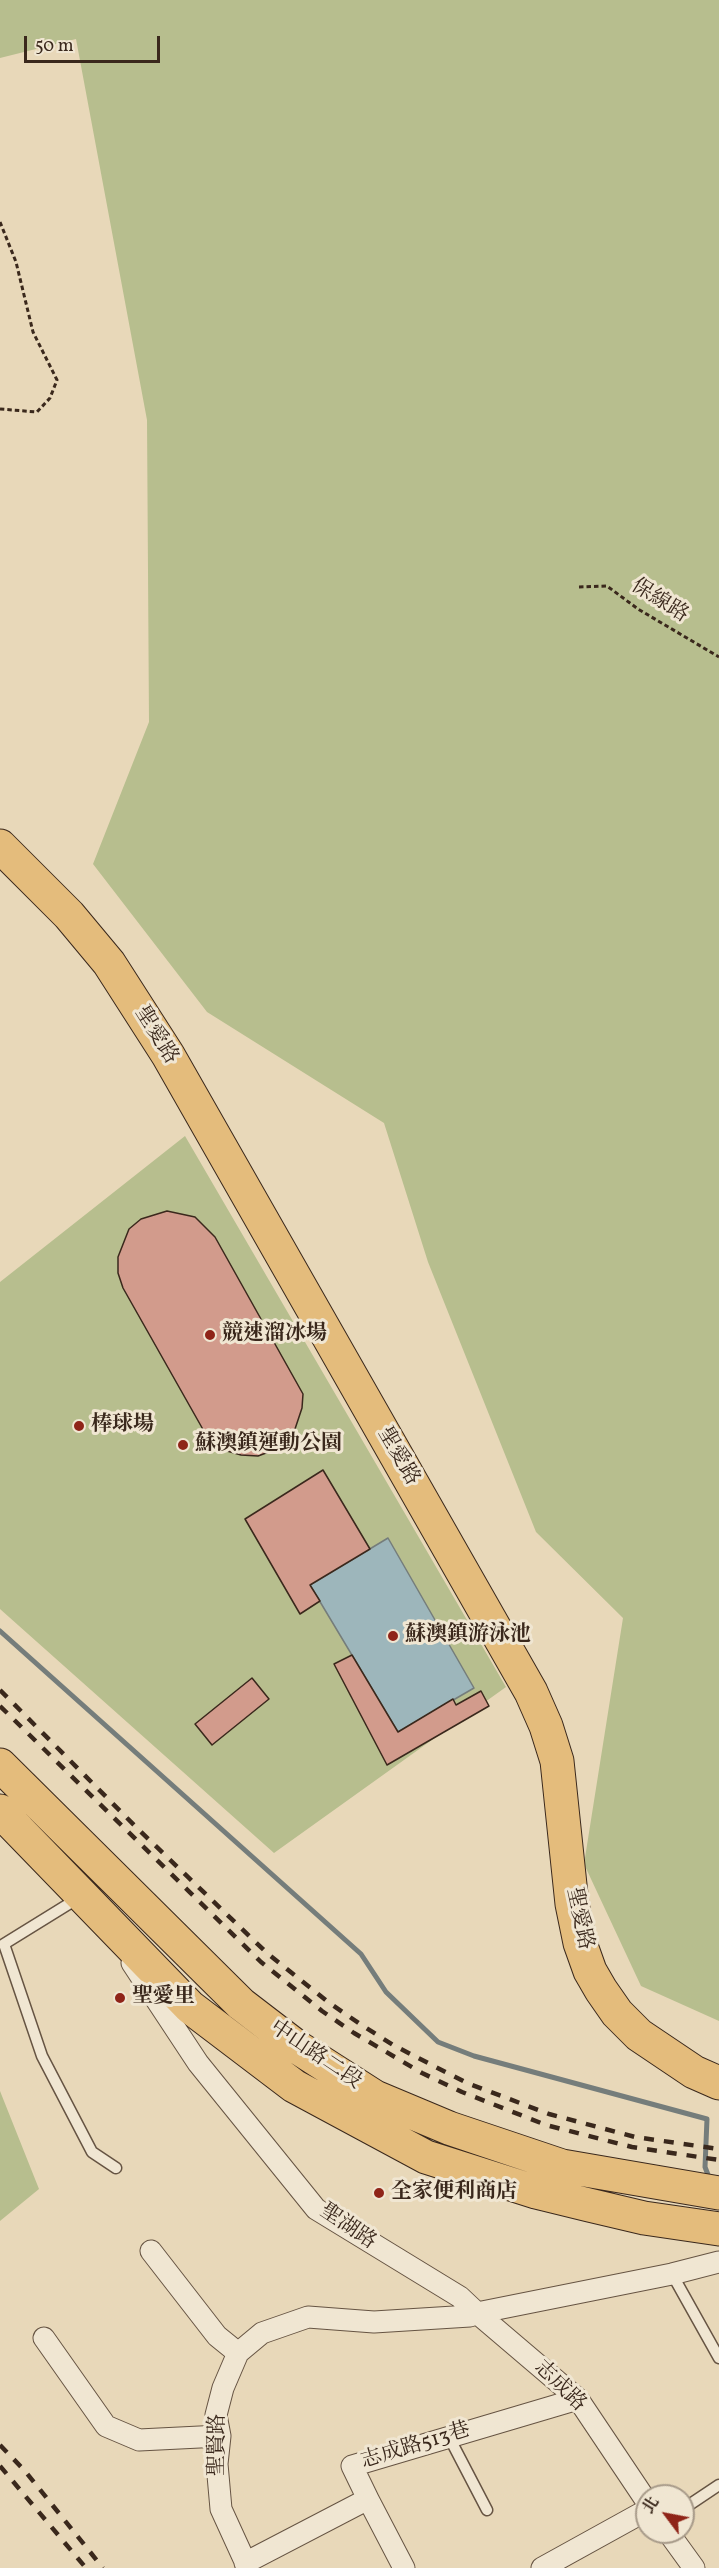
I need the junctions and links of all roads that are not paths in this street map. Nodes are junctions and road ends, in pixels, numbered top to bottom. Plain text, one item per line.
1 (0, 846) edge
2 (0, 1765) edge
3 (0, 1811) edge
4 (90, 1904) junction
5 (719, 2083) edge
6 (116, 2168) dead end
7 (719, 2193) edge
8 (719, 2229) edge
9 (151, 2251) dead end
10 (719, 2262) edge
11 (672, 2274) junction
12 (477, 2313) junction
13 (44, 2338) dead end
14 (238, 2353) junction
15 (719, 2358) edge
16 (578, 2399) junction
17 (220, 2436) junction
18 (449, 2437) junction
19 (635, 2484) edge
20 (719, 2485) edge
21 (368, 2499) junction
22 (695, 2501) edge
23 (487, 2510) dead end
24 (635, 2517) edge
25 (677, 2544) edge
26 (247, 2565) edge
27 (404, 2568) edge
28 (542, 2568) edge
29 (694, 2568) edge

1 - 5 main road, 聖愛路
2 - 7 main road, 中山路二段
3 - 4 main road, 中山路二段
4 - 6 lane
4 - 8 main road, 中山路二段
4 - 12 street, 聖湖路
9 - 14 street
10 - 11 street
11 - 12 street
11 - 15 lane
12 - 14 street, 聖賢路
12 - 16 street, 志成路
13 - 17 street
14 - 17 street, 聖賢路
16 - 18 street, 志成路513巷
16 - 19 street, 志成路
17 - 26 street, 聖賢路
18 - 21 street, 志成路513巷
18 - 23 lane
20 - 22 lane
21 - 26 street, 志成路513巷
21 - 27 street
24 - 28 street
25 - 29 street

